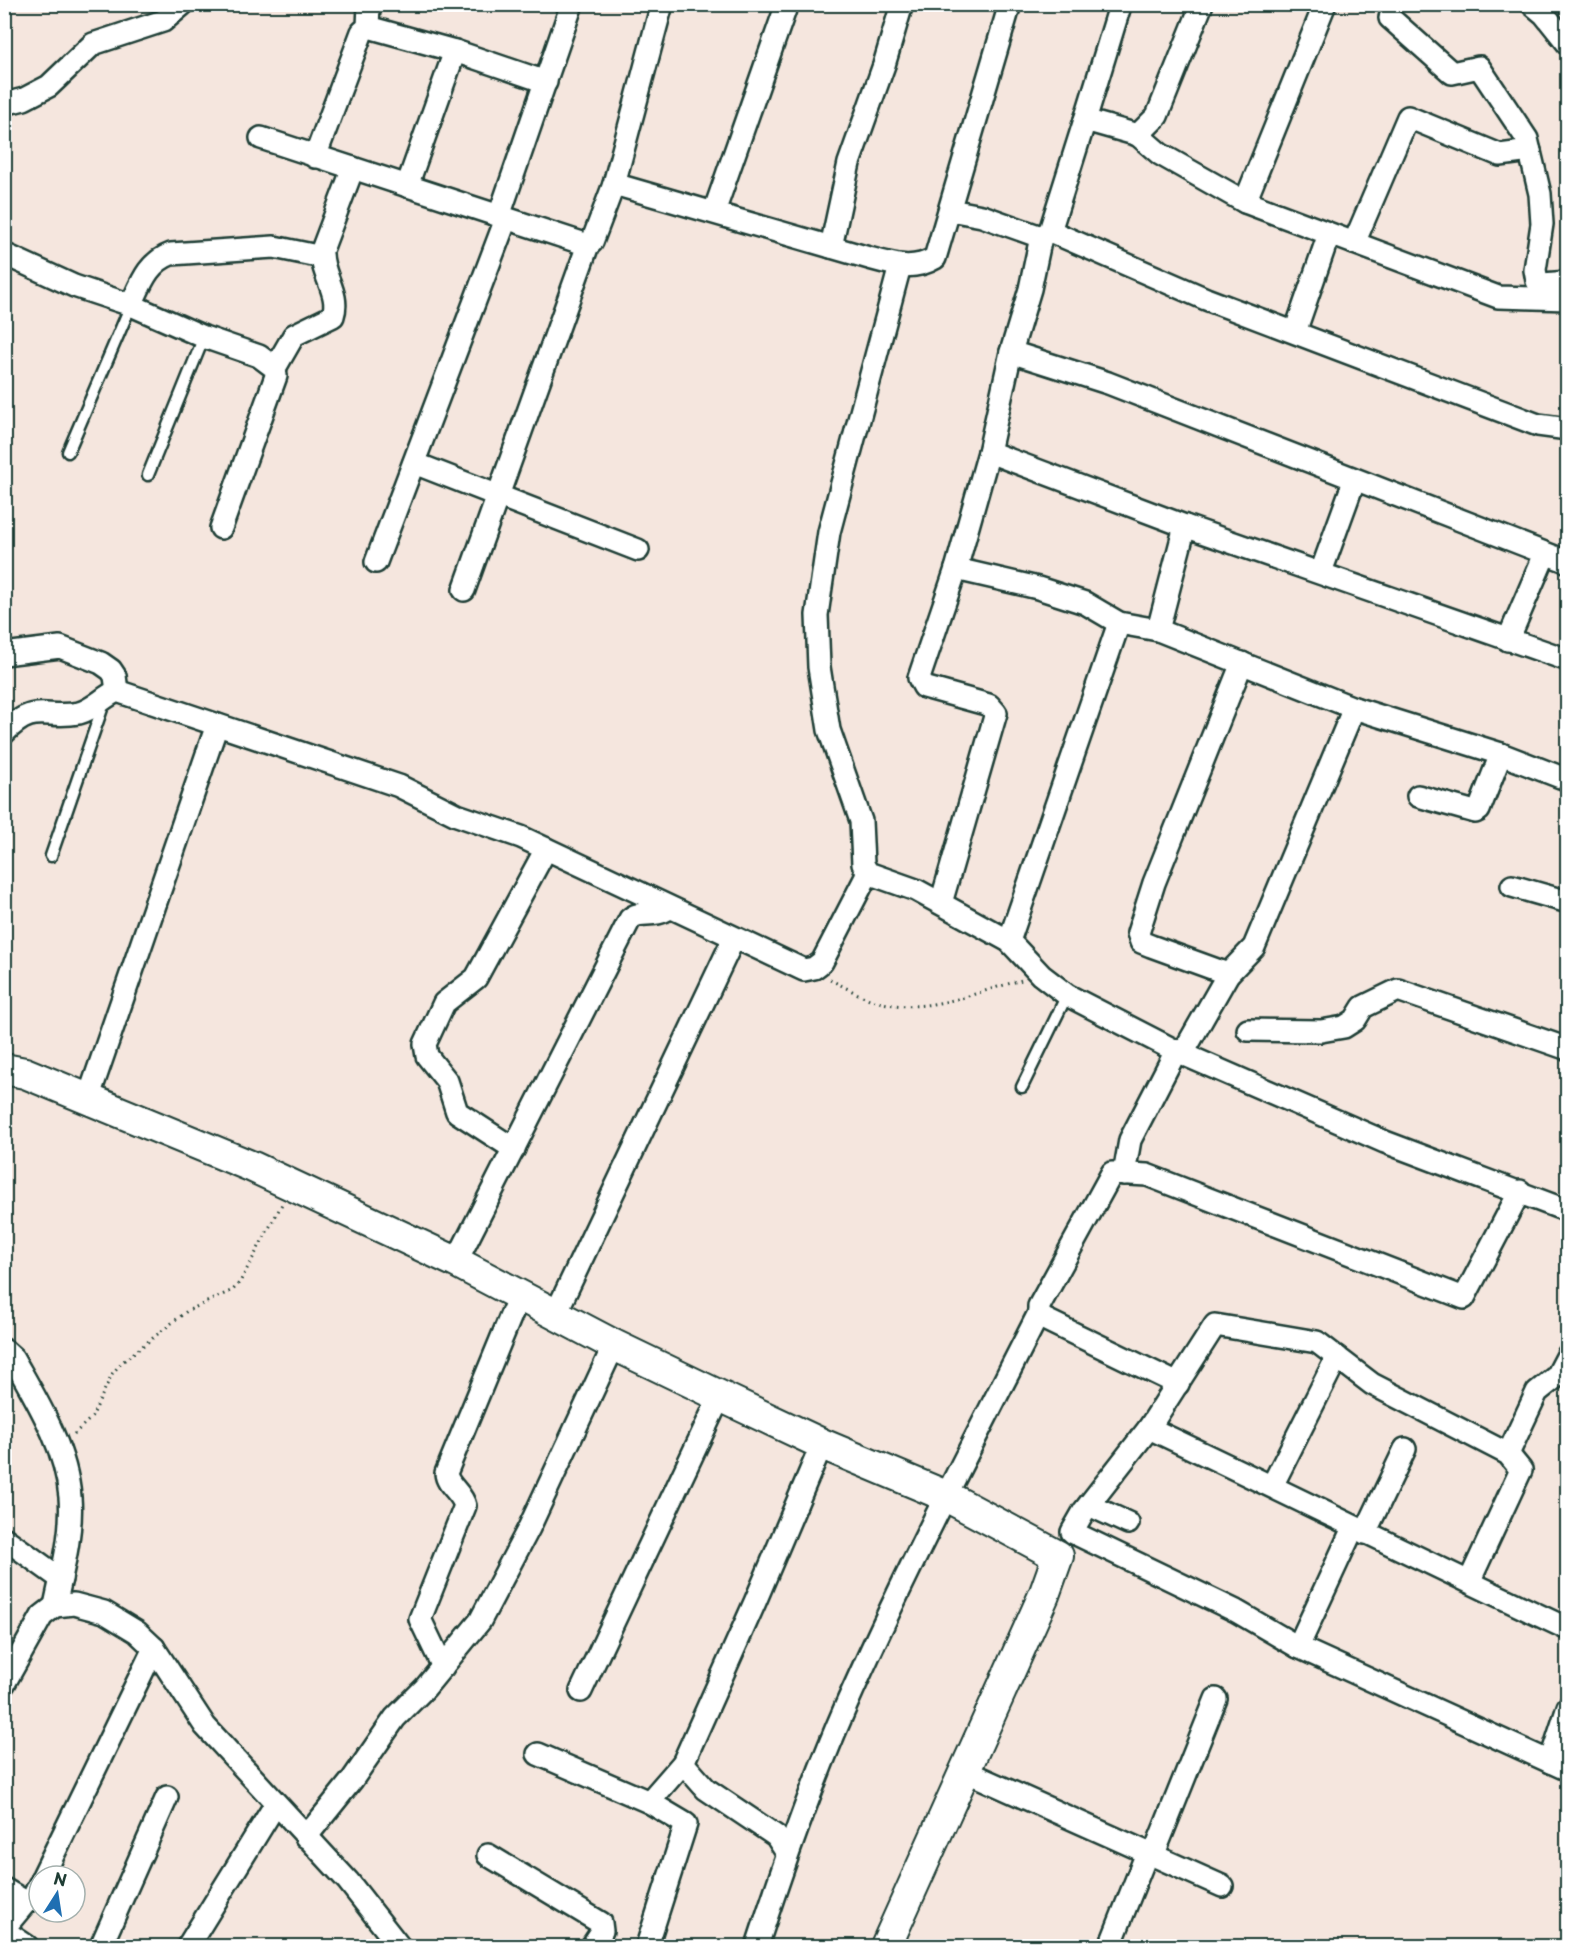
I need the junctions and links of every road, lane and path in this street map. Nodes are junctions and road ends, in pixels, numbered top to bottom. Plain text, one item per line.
1 (183, 4) edge
2 (369, 4) edge
3 (572, 4) edge
4 (662, 4) edge
5 (787, 4) edge
6 (902, 4) edge
7 (1010, 4) edge
8 (1202, 4) edge
9 (1325, 4) edge
10 (1532, 4) edge
11 (1120, 6) dead end
12 (1390, 18) dead end
13 (368, 27) junction
14 (1568, 44) edge
15 (455, 51) junction
16 (546, 82) junction
17 (4, 104) edge
18 (1085, 120) junction
19 (1138, 135) junction
20 (261, 138) dead end
21 (1530, 151) junction
22 (315, 157) junction
23 (353, 168) junction
24 (614, 184) junction
25 (407, 186) junction
26 (1245, 202) junction
27 (950, 210) junction
28 (714, 212) junction
29 (503, 218) junction
30 (1045, 234) junction
31 (1329, 234) junction
32 (1354, 243) junction
33 (588, 245) junction
34 (831, 247) junction
35 (4, 254) edge
36 (322, 257) junction
37 (900, 266) junction
38 (1568, 282) edge
39 (1568, 299) edge
40 (131, 304) junction
41 (1295, 332) junction
42 (204, 337) junction
43 (1011, 352) junction
44 (275, 368) junction
45 (1568, 429) edge
46 (68, 452) dead end
47 (989, 453) junction
48 (414, 463) junction
49 (148, 475) dead end
50 (1354, 481) junction
51 (498, 496) junction
52 (1185, 526) junction
53 (221, 528) dead end
54 (638, 550) dead end
55 (1545, 554) junction
56 (376, 562) dead end
57 (1568, 562) edge
58 (956, 569) junction
59 (1321, 572) junction
60 (464, 590) dead end
61 (1119, 622) junction
62 (1158, 630) junction
63 (1508, 639) junction
64 (4, 654) edge
65 (1568, 660) edge
66 (1242, 663) junction
67 (111, 694) junction
68 (1354, 708) junction
69 (217, 725) junction
70 (4, 733) edge
71 (1501, 754) junction
72 (1568, 780) edge
73 (1418, 796) dead end
74 (546, 849) junction
75 (51, 856) dead end
76 (868, 873) junction
77 (1512, 886) dead end
78 (1568, 902) edge
79 (941, 903) junction
80 (669, 908) junction
81 (735, 938) junction
82 (1009, 941) junction
83 (814, 968) junction
84 (1228, 974) junction
85 (1041, 975) junction
86 (1067, 995) junction
87 (1248, 1030) dead end
88 (1568, 1049) edge
89 (1180, 1052) junction
90 (4, 1069) edge
91 (1022, 1087) dead end
92 (88, 1099) junction
93 (514, 1149) junction
94 (1124, 1174) junction
95 (292, 1185) junction
96 (1520, 1191) junction
97 (1568, 1211) edge
98 (456, 1262) junction
99 (519, 1296) junction
100 (1039, 1313) junction
101 (555, 1315) junction
102 (4, 1334) edge
103 (614, 1345) junction
104 (9, 1354) edge
105 (1568, 1355) edge
106 (1337, 1357) junction
107 (1562, 1378) edge
108 (1178, 1384) junction
109 (720, 1396) junction
110 (1149, 1428) junction
111 (822, 1444) junction
112 (1405, 1449) dead end
113 (61, 1453) junction
114 (1508, 1454) junction
115 (1272, 1486) junction
116 (946, 1496) junction
117 (1089, 1505) junction
118 (1128, 1523) dead end
119 (1359, 1530) junction
120 (4, 1538) edge
121 (1065, 1544) junction
122 (61, 1579) junction
123 (1469, 1582) junction
124 (55, 1606) junction
125 (1568, 1629) edge
126 (1298, 1647) junction
127 (154, 1648) junction
128 (443, 1668) junction
129 (4, 1684) edge
130 (581, 1691) dead end
131 (1216, 1699) dead end
132 (1568, 1707) edge
133 (538, 1754) dead end
134 (683, 1763) junction
135 (1559, 1766) edge
136 (965, 1771) junction
137 (167, 1797) dead end
138 (649, 1803) junction
139 (275, 1805) junction
140 (306, 1837) junction
141 (787, 1853) junction
142 (488, 1855) dead end
143 (1150, 1855) junction
144 (50, 1864) edge
145 (1222, 1886) dead end
146 (4, 1888) edge
147 (27, 1892) edge
148 (27, 1900) edge
149 (647, 1946) edge
150 (27, 1947) edge
151 (101, 1947) edge
152 (188, 1947) edge
153 (399, 1947) edge
154 (592, 1947) edge
155 (757, 1947) edge
156 (886, 1947) edge
157 (1110, 1947) edge

1 - 17 street
2 - 13 street
3 - 16 street
4 - 24 street
5 - 28 street
6 - 34 street
7 - 27 street
8 - 19 street
9 - 26 street
10 - 14 street
11 - 18 street
12 - 21 street
13 - 15 street
13 - 22 street
15 - 16 street
15 - 25 street
16 - 29 street
18 - 19 street
18 - 30 street
19 - 26 street
20 - 22 street
21 - 32 street
21 - 38 street
22 - 23 street
23 - 25 street
23 - 36 street
24 - 28 street
24 - 33 street
25 - 29 street
26 - 31 street
27 - 30 street
27 - 37 street
28 - 34 street
29 - 33 street
29 - 48 street
30 - 41 street
30 - 43 street
31 - 32 street
31 - 41 street
32 - 39 street
33 - 51 street
34 - 37 street
35 - 40 street
36 - 40 street
36 - 44 street
37 - 76 street
40 - 42 street
40 - 46 lane
41 - 45 street
42 - 44 street
42 - 49 lane
43 - 47 street
43 - 50 street
44 - 53 street
47 - 52 street
47 - 58 street
48 - 51 street
48 - 56 street
50 - 55 street
50 - 59 street
51 - 54 street
51 - 60 street
52 - 59 street
52 - 62 street
55 - 57 street
55 - 63 street
58 - 61 street
58 - 79 street
59 - 63 street
61 - 62 street
61 - 82 street
62 - 66 street
63 - 65 street
64 - 67 street
66 - 68 street
66 - 84 street
67 - 69 street
67 - 70 street
67 - 75 lane
68 - 71 street
68 - 84 street
69 - 74 street
69 - 92 street
71 - 72 street
71 - 73 street
74 - 80 street
74 - 93 street
76 - 79 street
76 - 83 street
77 - 78 street
79 - 82 street
80 - 81 street
80 - 93 street
81 - 83 street
81 - 101 street
82 - 85 street
83 - 85 path
84 - 89 street
85 - 86 street
86 - 89 street
86 - 91 lane
87 - 88 street
89 - 94 street
89 - 96 street
90 - 92 main road
92 - 95 main road
93 - 98 street
94 - 96 street
94 - 100 street
95 - 98 main road
95 - 113 path
96 - 97 street
98 - 99 main road
99 - 101 main road
99 - 128 street
100 - 108 street
100 - 116 street
101 - 103 main road
102 - 104 street
103 - 109 main road
103 - 128 street
104 - 113 street
105 - 107 street
106 - 108 street
106 - 114 street
106 - 115 street
107 - 114 street
108 - 110 street
109 - 111 main road
109 - 130 street
110 - 115 street
110 - 117 street
111 - 116 main road
111 - 134 street
112 - 119 street
113 - 122 street
114 - 123 street
115 - 119 street
116 - 121 main road
116 - 141 street
117 - 118 street
117 - 121 street
119 - 123 street
119 - 126 street
120 - 122 street
121 - 126 street
121 - 136 main road
122 - 124 street
123 - 125 street
124 - 127 street
124 - 129 street
126 - 135 street
127 - 139 street
127 - 144 street
128 - 140 street
131 - 143 street
132 - 135 street
133 - 138 street
134 - 138 street
134 - 141 street
136 - 143 street
136 - 156 main road
137 - 151 street
138 - 149 street
139 - 140 street
139 - 152 street
140 - 153 street
141 - 155 street
142 - 154 street
143 - 145 street
143 - 157 street
146 - 147 street
148 - 150 street

